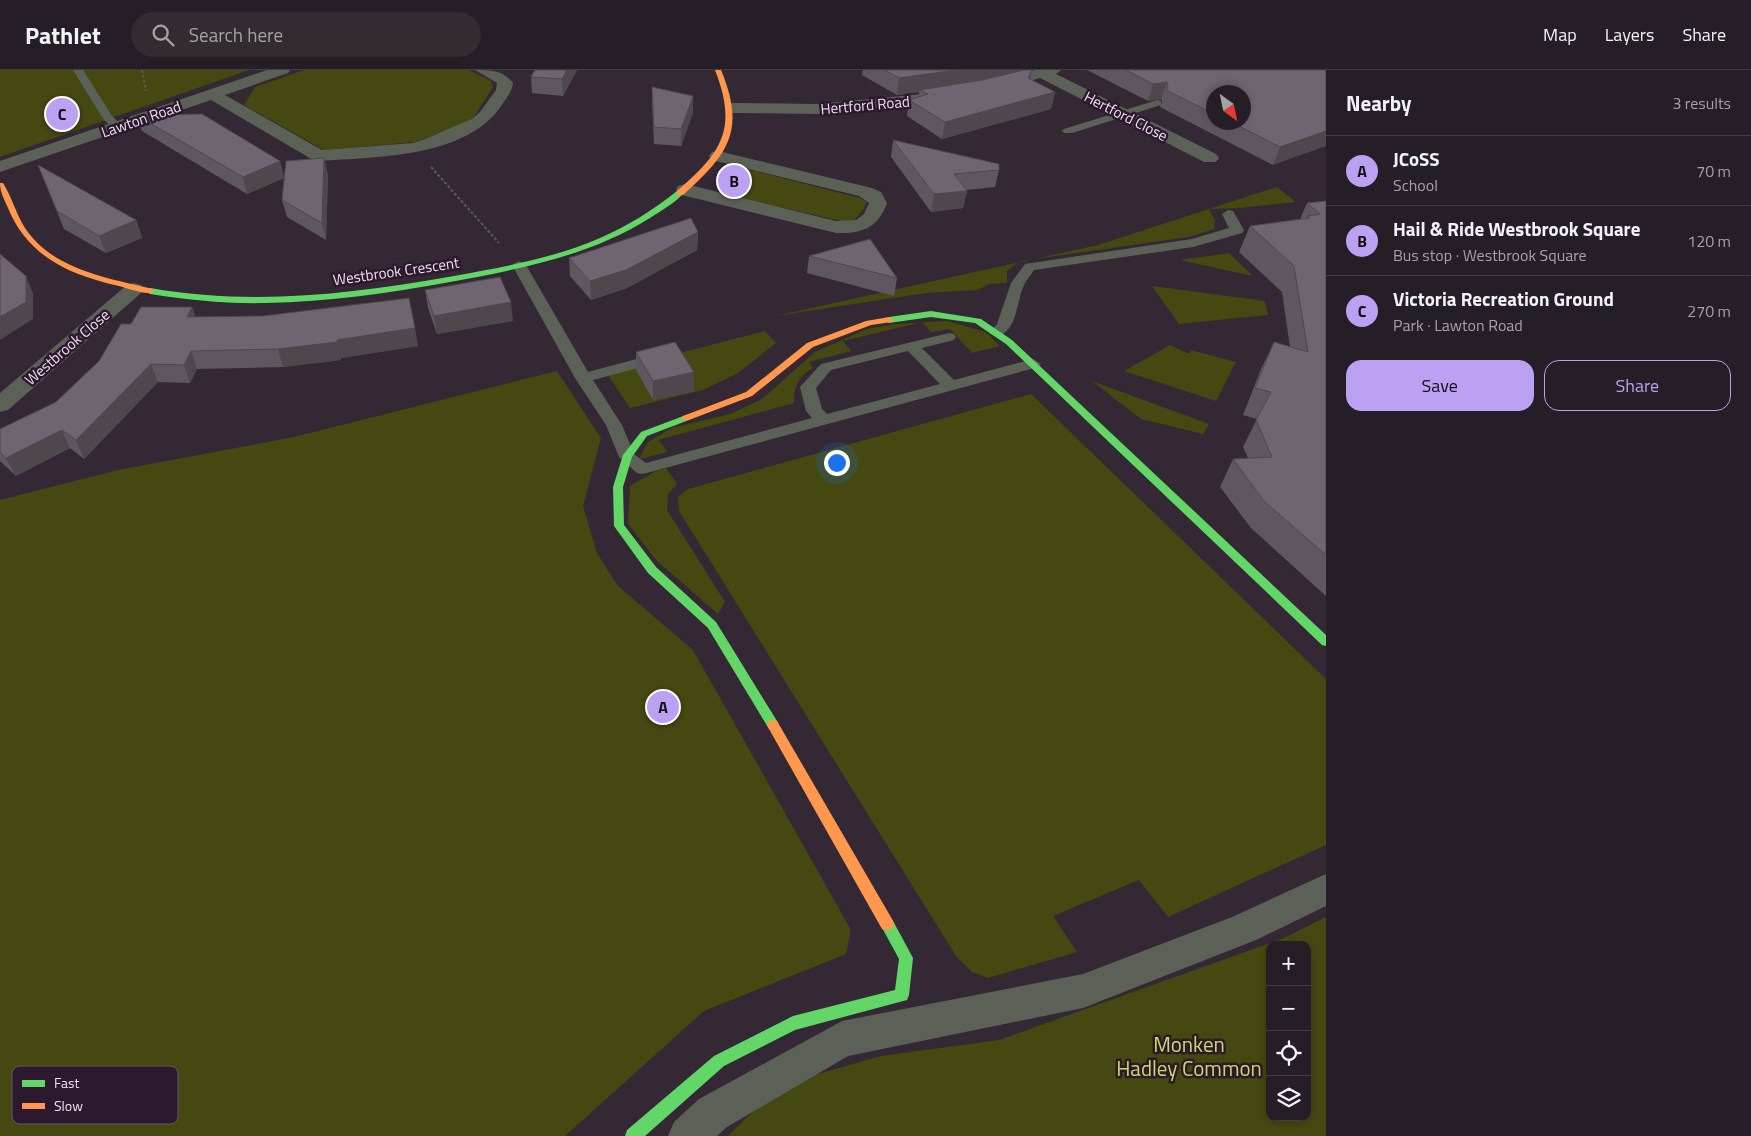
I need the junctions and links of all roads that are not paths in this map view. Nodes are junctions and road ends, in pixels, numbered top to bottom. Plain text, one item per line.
1 (78, 70) edge
2 (282, 70) edge
3 (483, 70) edge
4 (718, 70) edge
5 (1048, 72) edge
6 (978, 91) edge
7 (212, 94) junction
8 (959, 94) edge
9 (1157, 103) edge
10 (733, 108) junction
11 (1123, 114) junction
12 (118, 127) junction
13 (1068, 131) dead end
14 (718, 156) junction
15 (1210, 158) dead end
16 (0, 167) edge
17 (0, 185) edge
18 (685, 190) junction
19 (1228, 214) dead end
20 (519, 265) junction
21 (134, 290) junction
22 (996, 333) junction
23 (949, 337) dead end
24 (911, 346) junction
25 (663, 357) edge
26 (1033, 364) junction
27 (583, 378) junction
28 (951, 386) junction
29 (0, 405) edge
30 (823, 420) junction
31 (627, 457) junction
32 (1326, 642) edge
33 (1326, 890) edge
34 (633, 1136) edge
35 (688, 1136) edge

1 - 12 lane
2 - 7 street, Lawton Road
3 - 7 street
4 - 10 street, Westbrook Crescent
5 - 6 street
5 - 11 street, Hertford Close
7 - 12 street, Lawton Road
8 - 10 street, Hertford Road
9 - 11 lane
10 - 14 street, Westbrook Crescent
11 - 13 lane
11 - 15 street, Hertford Close
12 - 16 street, Lawton Road
14 - 18 street, Westbrook Crescent
14 - 18 street
17 - 21 street, Westbrook Crescent
18 - 20 street, Westbrook Crescent
19 - 22 lane
20 - 21 street, Westbrook Crescent
20 - 27 lane
21 - 29 street, Westbrook Close
22 - 26 street
22 - 31 street
23 - 24 lane
24 - 28 lane
24 - 30 lane
25 - 27 lane
26 - 28 lane
26 - 32 street
27 - 31 lane
28 - 30 lane
30 - 31 lane
31 - 34 street
33 - 35 street

